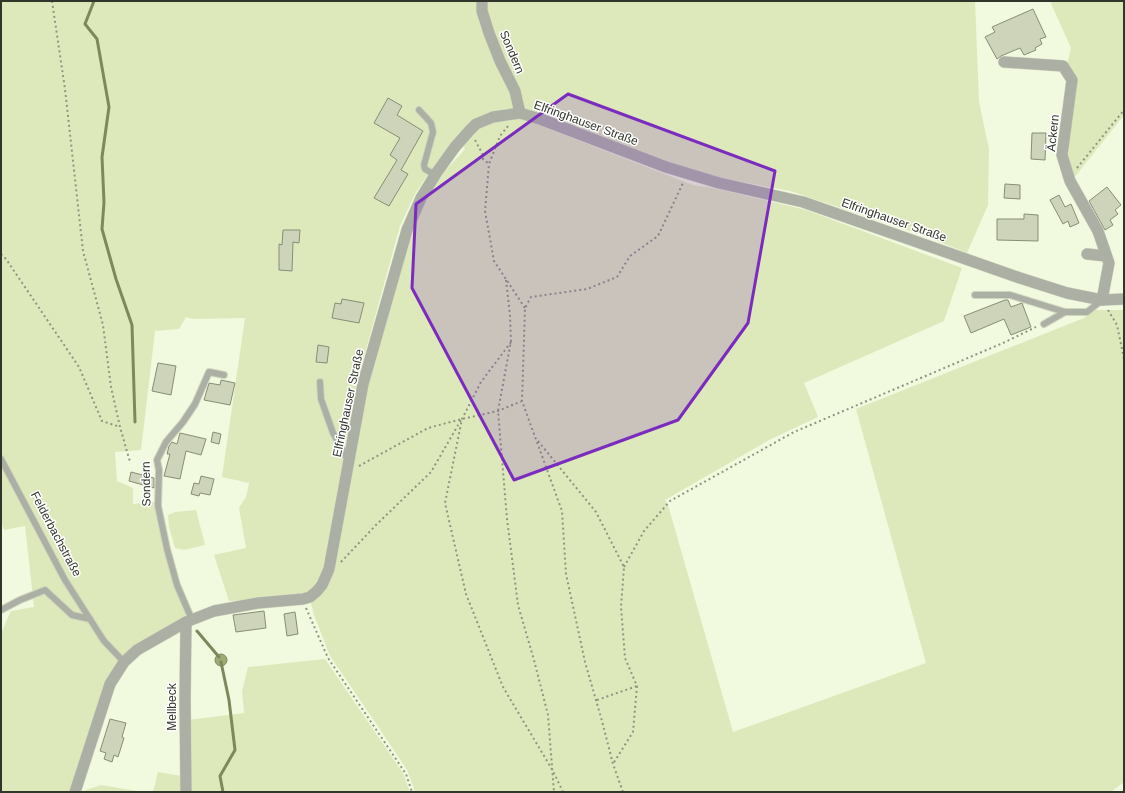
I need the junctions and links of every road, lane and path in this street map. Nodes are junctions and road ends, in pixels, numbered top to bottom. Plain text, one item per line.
1 (52, 1) edge
2 (482, 1) edge
3 (1004, 62) dead end
4 (419, 110) dead end
5 (1124, 110) edge
6 (520, 113) junction
7 (470, 130) junction
8 (489, 164) junction
9 (687, 174) junction
10 (435, 175) junction
11 (1069, 178) junction
12 (1, 254) edge
13 (1087, 254) dead end
14 (1106, 256) junction
15 (506, 280) junction
16 (975, 295) dead end
17 (1124, 299) edge
18 (1102, 300) junction
19 (525, 308) junction
20 (1065, 312) junction
21 (1044, 324) joint
22 (511, 341) junction
23 (1124, 359) edge
24 (224, 375) dead end
25 (320, 382) dead end
26 (522, 401) junction
27 (498, 411) junction
28 (462, 419) junction
29 (120, 427) junction
30 (536, 438) junction
31 (1, 459) edge
32 (130, 462) dead end
33 (348, 467) junction
34 (624, 567) junction
35 (329, 569) junction
36 (303, 599) junction
37 (1, 610) edge
38 (90, 619) junction
39 (191, 620) junction
40 (124, 662) junction
41 (637, 686) junction
42 (596, 700) junction
43 (613, 764) junction
44 (553, 771) junction
45 (75, 792) edge
46 (186, 792) edge
47 (412, 792) edge
48 (554, 792) edge
49 (563, 792) edge
50 (623, 792) edge

1 - 29 path
2 - 6 street, Sondern
3 - 11 street, Äckern
4 - 10 lane
5 - 11 path
6 - 7 street, Elfringhauser Straße
6 - 8 path
6 - 9 street, Elfringhauser Straße
7 - 8 path
7 - 10 street, Elfringhauser Straße
8 - 15 path
9 - 18 street, Elfringhauser Straße
9 - 19 path
10 - 33 street, Elfringhauser Straße
11 - 14 street, Äckern
12 - 29 path
13 - 14 street
14 - 18 street, Äckern
15 - 19 path
15 - 22 path
16 - 20 lane
17 - 18 street, Elfringhauser Straße
18 - 20 lane
18 - 23 path
19 - 26 path
20 - 21 lane
21 - 34 path
22 - 27 path
22 - 28 path
24 - 39 lane, Sondern
25 - 33 lane
26 - 27 path
26 - 30 path
27 - 28 path
27 - 44 path
28 - 33 path
28 - 35 path
28 - 44 path
29 - 32 path
30 - 34 path
30 - 42 path
31 - 38 lane, Felderbachstraße
33 - 35 street, Elfringhauser Straße
34 - 41 path
35 - 36 street, Elfringhauser Straße
36 - 39 street, Elfringhauser Straße
36 - 47 path
37 - 38 lane
38 - 40 lane, Felderbachstraße
39 - 40 street
39 - 46 street, Mellbeck
40 - 45 street
41 - 42 path
41 - 43 path
42 - 43 path
43 - 50 path
44 - 48 path
44 - 49 path

